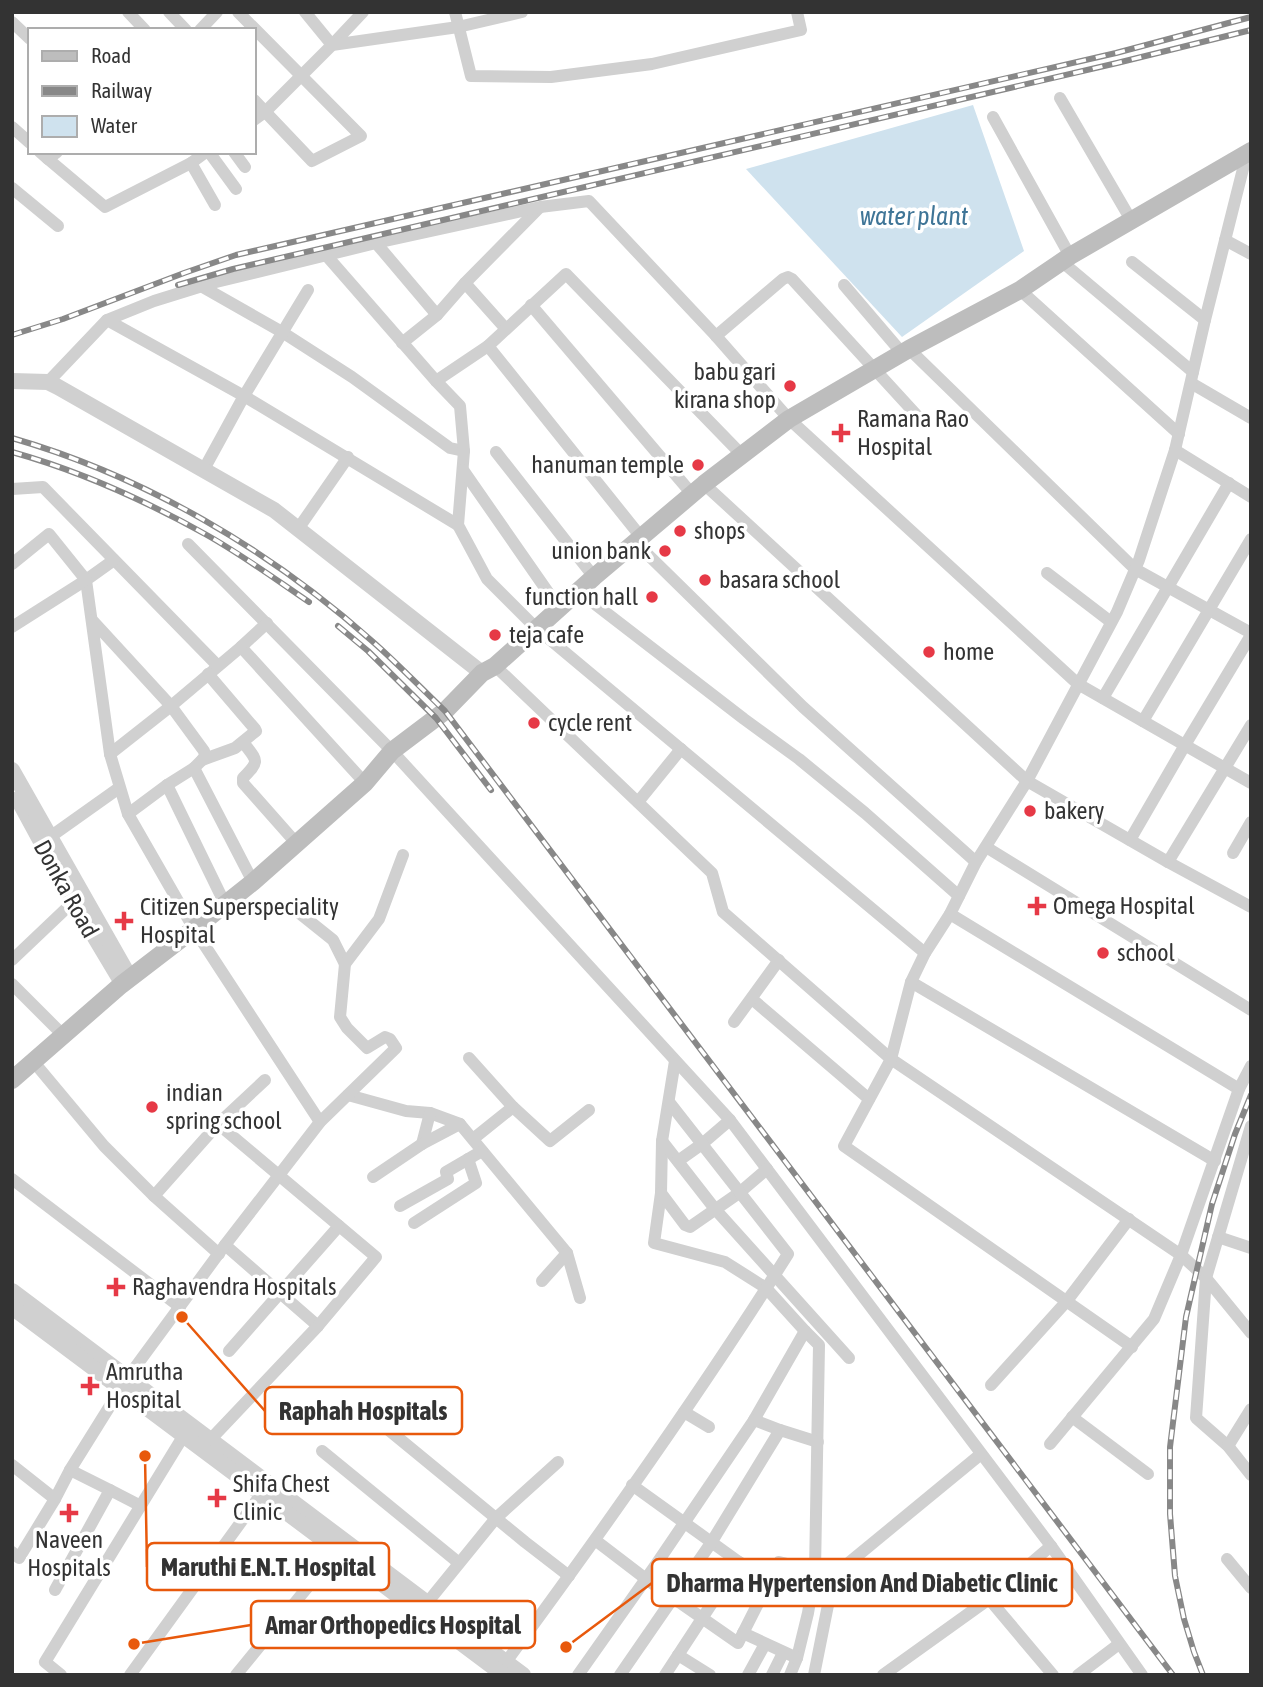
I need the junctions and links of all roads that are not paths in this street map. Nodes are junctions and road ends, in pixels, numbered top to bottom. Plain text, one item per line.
1 (128, 12) edge
2 (169, 12) edge
3 (217, 12) edge
4 (238, 12) edge
5 (305, 12) edge
6 (363, 12) edge
7 (455, 12) edge
8 (522, 12) edge
9 (797, 12) edge
10 (12, 22) edge
11 (458, 27) junction
12 (143, 28) edge
13 (184, 28) edge
14 (202, 28) edge
15 (254, 28) edge
16 (256, 31) edge
17 (28, 37) edge
18 (332, 45) junction
19 (301, 77) junction
20 (1060, 98) dead end
21 (256, 102) edge
22 (265, 112) junction
23 (993, 117) dead end
24 (256, 119) edge
25 (12, 127) edge
26 (28, 141) edge
27 (1249, 152) edge
28 (205, 154) edge
29 (210, 154) edge
30 (235, 154) edge
31 (48, 155) edge
32 (191, 163) junction
33 (245, 167) dead end
34 (12, 188) edge
35 (236, 189) dead end
36 (215, 205) dead end
37 (540, 207) junction
38 (1131, 220) junction
39 (58, 226) dead end
40 (1225, 240) junction
41 (376, 243) junction
42 (1251, 254) edge
43 (326, 255) junction
44 (1066, 258) junction
45 (1132, 262) dead end
46 (465, 283) junction
47 (844, 285) dead end
48 (201, 286) junction
49 (308, 290) dead end
50 (1020, 290) junction
51 (531, 305) junction
52 (437, 314) junction
53 (107, 320) junction
54 (1205, 320) junction
55 (506, 329) junction
56 (282, 332) junction
57 (716, 336) junction
58 (402, 343) junction
59 (488, 346) junction
60 (906, 351) junction
61 (874, 369) junction
62 (1192, 378) junction
63 (12, 381) edge
64 (48, 382) junction
65 (436, 382) junction
66 (244, 396) junction
67 (1251, 402) edge
68 (1249, 417) edge
69 (789, 419) junction
70 (922, 421) dead end
71 (1179, 434) junction
72 (1175, 450) junction
73 (464, 451) junction
74 (496, 452) dead end
75 (741, 454) junction
76 (348, 457) junction
77 (463, 470) junction
78 (203, 471) junction
79 (1228, 483) junction
80 (12, 489) edge
81 (698, 489) junction
82 (1251, 497) edge
83 (458, 525) junction
84 (298, 528) junction
85 (638, 540) junction
86 (1251, 540) edge
87 (188, 544) dead end
88 (114, 560) junction
89 (12, 564) edge
90 (1135, 569) junction
91 (1047, 573) dead end
92 (594, 577) junction
93 (86, 580) junction
94 (1169, 588) junction
95 (578, 590) junction
96 (559, 608) junction
97 (1210, 610) junction
98 (92, 620) junction
99 (1111, 622) junction
100 (267, 623) junction
101 (12, 626) edge
102 (536, 628) junction
103 (1251, 634) edge
104 (241, 647) junction
105 (213, 670) junction
106 (489, 670) junction
107 (1078, 684) junction
108 (1104, 698) junction
109 (171, 706) junction
110 (1143, 721) junction
111 (1251, 725) edge
112 (243, 742) junction
113 (1185, 745) junction
114 (681, 749) junction
115 (392, 751) junction
116 (110, 754) junction
117 (198, 764) junction
118 (1226, 769) junction
119 (12, 771) edge
120 (1027, 781) junction
121 (365, 783) junction
122 (1251, 783) edge
123 (167, 785) junction
124 (120, 788) junction
125 (13, 797) edge
126 (638, 802) junction
127 (128, 814) junction
128 (1251, 822) edge
129 (50, 837) junction
130 (1130, 840) junction
131 (296, 844) junction
132 (986, 847) junction
133 (1233, 853) dead end
134 (403, 855) dead end
135 (976, 862) junction
136 (1168, 862) junction
137 (253, 882) junction
138 (959, 896) junction
139 (72, 903) junction
140 (225, 904) junction
141 (1251, 907) edge
142 (299, 912) dead end
143 (950, 914) junction
144 (194, 929) junction
145 (925, 953) junction
146 (12, 960) edge
147 (779, 960) junction
148 (345, 964) junction
149 (125, 981) junction
150 (912, 982) junction
151 (12, 984) edge
152 (752, 999) junction
153 (1251, 1010) edge
154 (734, 1022) dead end
155 (63, 1035) junction
156 (469, 1058) dead end
157 (891, 1059) junction
158 (33, 1061) junction
159 (675, 1061) junction
160 (1251, 1066) edge
161 (12, 1080) edge
162 (265, 1080) dead end
163 (1239, 1089) junction
164 (348, 1095) junction
165 (869, 1099) junction
166 (669, 1102) junction
167 (513, 1107) junction
168 (589, 1110) dead end
169 (430, 1113) junction
170 (730, 1120) junction
171 (320, 1122) junction
172 (218, 1124) junction
173 (460, 1124) junction
174 (1251, 1126) edge
175 (473, 1139) junction
176 (662, 1142) junction
177 (422, 1144) junction
178 (702, 1144) junction
179 (482, 1151) junction
180 (468, 1158) junction
181 (678, 1161) junction
182 (1214, 1161) junction
183 (767, 1169) junction
184 (278, 1176) junction
185 (373, 1177) dead end
186 (12, 1179) edge
187 (738, 1192) junction
188 (661, 1193) junction
189 (154, 1196) junction
190 (400, 1206) dead end
191 (715, 1209) junction
192 (1129, 1219) junction
193 (414, 1223) dead end
194 (338, 1226) junction
195 (1218, 1237) junction
196 (1251, 1248) edge
197 (222, 1249) junction
198 (567, 1254) junction
199 (1181, 1255) junction
200 (774, 1276) junction
201 (1206, 1278) junction
202 (542, 1282) dead end
203 (766, 1288) junction
204 (12, 1291) edge
205 (281, 1293) junction
206 (580, 1298) dead end
207 (1066, 1302) junction
208 (12, 1307) edge
209 (180, 1307) junction
210 (318, 1326) junction
211 (805, 1331) junction
212 (1251, 1333) edge
213 (1132, 1347) junction
214 (229, 1351) dead end
215 (849, 1358) dead end
216 (124, 1383) junction
217 (991, 1385) dead end
218 (351, 1399) dead end
219 (1251, 1409) edge
220 (684, 1412) junction
221 (1072, 1417) junction
222 (754, 1420) junction
223 (709, 1427) dead end
224 (780, 1430) junction
225 (184, 1435) junction
226 (210, 1440) junction
227 (818, 1442) junction
228 (1050, 1444) dead end
229 (1228, 1446) junction
230 (322, 1451) dead end
231 (981, 1454) junction
232 (558, 1462) dead end
233 (12, 1465) edge
234 (70, 1469) junction
235 (1148, 1474) dead end
236 (1251, 1475) edge
237 (632, 1486) junction
238 (110, 1490) junction
239 (262, 1493) junction
240 (55, 1499) junction
241 (141, 1506) junction
242 (496, 1518) junction
243 (684, 1523) junction
244 (594, 1540) junction
245 (711, 1543) junction
246 (1051, 1546) junction
247 (337, 1551) junction
248 (1227, 1559) dead end
249 (15, 1560) edge
250 (739, 1562) junction
251 (459, 1563) junction
252 (816, 1571) junction
253 (834, 1575) junction
254 (569, 1576) junction
255 (646, 1579) junction
256 (770, 1580) junction
257 (1251, 1588) edge
258 (55, 1590) dead end
259 (673, 1598) junction
260 (989, 1599) junction
261 (427, 1604) junction
262 (702, 1619) junction
263 (743, 1633) junction
264 (765, 1644) junction
265 (1119, 1644) junction
266 (783, 1653) junction
267 (678, 1655) junction
268 (797, 1658) junction
269 (495, 1669) edge
270 (61, 1675) edge
271 (130, 1675) edge
272 (236, 1675) edge
273 (523, 1675) edge
274 (578, 1675) edge
275 (620, 1675) edge
276 (665, 1675) edge
277 (710, 1675) edge
278 (748, 1675) edge
279 (772, 1675) edge
280 (790, 1675) edge
281 (814, 1675) edge
282 (883, 1675) edge
283 (1053, 1675) edge
284 (1079, 1675) edge
285 (1142, 1675) edge

1 - 12 street
2 - 13 street
3 - 14 street
4 - 15 street
5 - 18 street
6 - 18 street
7 - 11 street
8 - 11 street
9 - 11 street
10 - 17 street
11 - 18 street
16 - 19 street
18 - 19 street
19 - 22 street
19 - 22 street
20 - 38 street
21 - 22 street
22 - 24 street
23 - 44 street
25 - 26 street
27 - 38 main road
27 - 40 street
28 - 32 street
29 - 35 street
30 - 33 street
31 - 32 street
32 - 36 street
34 - 39 street
37 - 41 street
37 - 46 street
37 - 57 street
38 - 44 main road
40 - 42 street
40 - 54 street
41 - 43 street
41 - 52 street
43 - 48 street
43 - 58 street
44 - 50 main road
44 - 62 street
45 - 54 street
46 - 52 street
46 - 55 street
47 - 60 street
48 - 53 street
48 - 56 street
49 - 56 street
50 - 60 main road
50 - 71 street
51 - 55 street
51 - 75 street
51 - 81 street
52 - 58 street
53 - 64 street
53 - 66 street
54 - 62 street
55 - 59 street
56 - 66 street
56 - 73 street
57 - 61 street
57 - 69 street
58 - 65 street
59 - 65 street
59 - 85 street
60 - 61 main road
60 - 90 street
61 - 69 main road
61 - 70 street
62 - 68 street
62 - 71 street
63 - 64 street
64 - 78 street
65 - 73 street
66 - 76 street
66 - 78 street
67 - 68 street
69 - 75 main road
69 - 107 street
71 - 72 street
72 - 79 street
72 - 90 street
73 - 77 street
74 - 92 street
75 - 81 main road
76 - 83 street
76 - 84 street
77 - 83 street
77 - 96 street
78 - 84 street
79 - 82 street
79 - 94 street
80 - 88 street
81 - 85 main road
81 - 120 street
83 - 102 street
84 - 106 street
85 - 92 main road
85 - 135 street
86 - 97 street
87 - 100 street
88 - 93 street
88 - 105 street
89 - 93 street
90 - 94 street
90 - 99 street
91 - 99 street
92 - 95 main road
93 - 98 street
93 - 101 street
94 - 97 street
94 - 108 street
95 - 96 main road
95 - 138 street
96 - 102 main road
97 - 103 street
97 - 110 street
98 - 109 street
98 - 116 street
99 - 107 street
100 - 104 street
100 - 115 street
102 - 106 main road
102 - 114 street
103 - 113 street
104 - 105 street
104 - 121 street
105 - 109 street
105 - 112 street
106 - 115 main road
106 - 126 street
107 - 108 street
107 - 120 street
108 - 110 street
109 - 116 street
109 - 117 street
110 - 113 street
111 - 118 street
112 - 117 street
112 - 131 street
113 - 118 street
113 - 130 street
114 - 126 street
114 - 145 street
115 - 121 main road
115 - 159 street
116 - 124 street
117 - 123 street
117 - 137 street
118 - 122 street
118 - 136 street
119 - 129 street, Donka Road
120 - 130 street
120 - 132 street
121 - 131 main road
123 - 127 street
123 - 140 street
124 - 127 street
124 - 129 street
125 - 139 street, Donka Road
126 - 147 street
127 - 144 street
128 - 133 street
129 - 149 street, Donka Road
130 - 136 street
131 - 137 main road
132 - 135 street
132 - 153 street
134 - 148 street
135 - 138 street
136 - 141 street
137 - 140 main road
138 - 143 street
139 - 146 street
139 - 149 street, Donka Road
140 - 144 main road
142 - 148 street
143 - 145 street
143 - 163 street
144 - 149 main road
144 - 171 street
145 - 150 street
147 - 152 street
147 - 157 street
148 - 164 street
149 - 155 main road
150 - 157 street
150 - 182 street
151 - 155 street
152 - 154 street
152 - 165 street
155 - 158 main road
156 - 167 street
157 - 165 street
157 - 192 street
158 - 161 main road
158 - 189 street
159 - 166 street
159 - 170 street
160 - 163 street
162 - 172 street
163 - 182 street
164 - 169 street
164 - 171 street
165 - 207 street
166 - 176 street
166 - 178 street
167 - 168 street
167 - 175 street
169 - 173 street
169 - 177 street
170 - 178 street
170 - 183 street
171 - 184 street
172 - 184 street
172 - 189 street
173 - 175 street
173 - 177 street
174 - 195 street
175 - 179 street
176 - 181 street
176 - 188 street
177 - 185 street
178 - 181 street
178 - 187 street
179 - 180 street
179 - 198 street
180 - 190 street
180 - 193 street
181 - 191 street
182 - 199 street
183 - 187 street
183 - 231 street
184 - 194 street
184 - 197 street
186 - 209 street
187 - 191 street
187 - 200 street
188 - 191 street
188 - 203 street
189 - 197 street
191 - 200 street
192 - 199 street
192 - 207 street
194 - 205 street
194 - 210 street
195 - 196 street
195 - 201 street
197 - 205 street
197 - 209 street
198 - 202 street
198 - 206 street
199 - 201 street
199 - 213 street
200 - 203 street
200 - 215 street
201 - 212 street
201 - 229 street
203 - 211 street
203 - 220 street
204 - 216 street
205 - 210 street
205 - 214 street
207 - 213 street
207 - 217 street
208 - 216 street
209 - 216 street
210 - 226 street
211 - 222 street
211 - 227 street
213 - 221 street
216 - 225 street
216 - 226 street
216 - 234 street
218 - 242 street
219 - 229 street
220 - 223 street
220 - 237 street
221 - 228 street
221 - 235 street
222 - 224 street
222 - 243 street
224 - 227 street
224 - 245 street
225 - 239 street
225 - 241 street
226 - 261 street
227 - 252 street
229 - 236 street
230 - 251 street
231 - 246 street
231 - 253 street
232 - 242 street
233 - 240 street
234 - 238 street
234 - 240 street
237 - 243 street
237 - 244 street
238 - 241 street
238 - 258 street
239 - 247 street
239 - 271 street
240 - 249 street
241 - 270 street
242 - 251 street
242 - 254 street
243 - 245 street
243 - 255 street
244 - 254 street
244 - 255 street
245 - 250 street
245 - 259 street
246 - 260 street
246 - 265 street
247 - 269 street
247 - 272 street
248 - 257 street
250 - 256 street
250 - 262 street
251 - 261 street
252 - 253 street
252 - 256 street
252 - 268 street
253 - 281 street
254 - 269 street
255 - 259 street
255 - 274 street
256 - 263 street
259 - 262 street
259 - 275 street
260 - 282 street
260 - 283 street
261 - 269 street
262 - 263 street
262 - 267 street
263 - 264 street
264 - 266 street
264 - 278 street
265 - 284 street
265 - 285 street
266 - 268 street
266 - 279 street
267 - 276 street
267 - 277 street
268 - 280 street
269 - 273 street

